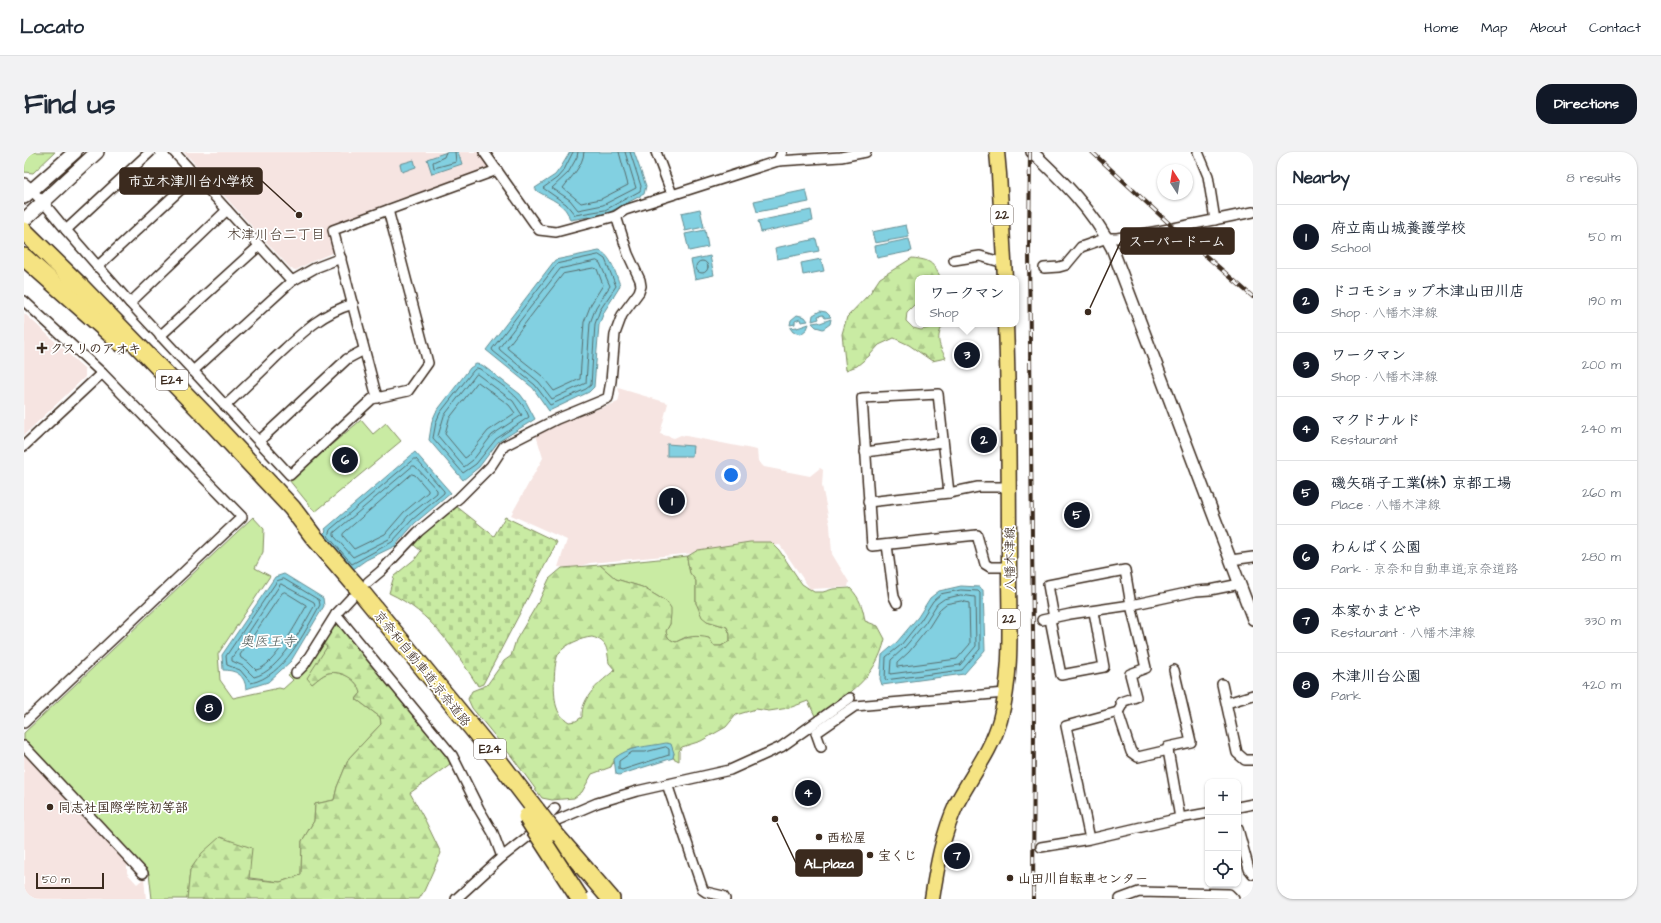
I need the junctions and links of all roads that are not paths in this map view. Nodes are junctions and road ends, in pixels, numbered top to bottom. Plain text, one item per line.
1 (75, 152) edge
2 (97, 152) edge
3 (150, 152) edge
4 (174, 152) edge
5 (484, 152) edge
6 (656, 152) edge
7 (782, 152) edge
8 (866, 152) edge
9 (997, 152) edge
10 (1032, 152) edge
11 (1198, 152) edge
12 (778, 161) junction
13 (497, 170) junction
14 (195, 176) junction
15 (27, 191) edge
16 (672, 194) junction
17 (42, 203) junction
18 (227, 210) junction
19 (388, 210) junction
20 (1253, 212) edge
21 (616, 216) junction
22 (24, 220) edge
23 (1215, 220) junction
24 (66, 230) junction
25 (24, 231) edge
26 (1107, 238) junction
27 (24, 239) edge
28 (259, 246) junction
29 (24, 257) edge
30 (341, 258) junction
31 (954, 260) dead end
32 (1004, 263) junction
33 (97, 267) junction
34 (1044, 268) dead end
35 (1005, 275) edge
36 (292, 281) junction
37 (24, 301) edge
38 (130, 303) junction
39 (353, 304) junction
40 (1006, 327) edge
41 (160, 336) junction
42 (364, 350) junction
43 (193, 371) junction
44 (102, 373) junction
45 (158, 374) junction
46 (378, 398) junction
47 (225, 406) junction
48 (259, 441) junction
49 (943, 442) junction
50 (24, 446) edge
51 (865, 452) junction
52 (1008, 487) junction
53 (949, 493) junction
54 (868, 502) junction
55 (313, 536) junction
56 (887, 545) junction
57 (1253, 557) edge
58 (1232, 560) junction
59 (1009, 567) junction
60 (1240, 584) junction
61 (359, 589) junction
62 (897, 604) dead end
63 (1131, 605) junction
64 (1094, 612) junction
65 (336, 614) junction
66 (1048, 619) junction
67 (1253, 619) edge
68 (1174, 670) dead end
69 (296, 673) dead end
70 (1222, 684) dead end
71 (1006, 693) junction
72 (1253, 696) edge
73 (850, 698) dead end
74 (1227, 703) junction
75 (1118, 712) junction
76 (24, 723) edge
77 (24, 746) edge
78 (821, 747) dead end
79 (1168, 750) junction
80 (1253, 760) edge
81 (668, 784) junction
82 (1253, 804) edge
83 (1241, 806) edge
84 (555, 808) dead end
85 (1205, 814) edge
86 (1180, 818) junction
87 (539, 820) junction
88 (530, 834) junction
89 (1090, 839) junction
90 (1241, 840) edge
91 (1041, 847) dead end
92 (502, 857) junction
93 (143, 873) dead end
94 (1253, 874) edge
95 (456, 899) edge
96 (574, 899) edge
97 (580, 899) edge
98 (602, 899) edge
99 (611, 899) edge
100 (725, 899) edge
101 (932, 899) edge
102 (1120, 899) edge
103 (1234, 899) edge

1 - 15 main road
2 - 17 main road
3 - 24 street
4 - 14 street
5 - 13 street
6 - 16 street
7 - 12 street
8 - 12 street
9 - 32 main road, 22
10 - 26 street
11 - 23 street
12 - 16 street
13 - 19 street
13 - 21 street
14 - 18 street
14 - 33 street
15 - 17 street
16 - 21 street
17 - 22 main road
17 - 24 street
18 - 28 street
18 - 38 street
19 - 30 street
19 - 46 street
20 - 23 street
21 - 61 street
23 - 26 street
24 - 33 street
25 - 55 highway, 京奈和自動車道;京奈道路 / E24
26 - 34 street
26 - 58 street
27 - 45 highway, 京奈和自動車道;京奈道路 / E24
28 - 36 street
28 - 41 street
29 - 45 highway
30 - 36 street
30 - 39 street
31 - 32 street
32 - 35 main road, 22
33 - 38 street
36 - 43 street
37 - 44 street
38 - 41 street
39 - 42 street
39 - 47 street
40 - 52 main road, 八幡木津線 / 22
41 - 43 street
42 - 46 street
42 - 48 street
43 - 47 street
44 - 50 street
44 - 76 street
45 - 55 highway, 京奈和自動車道;京奈道路 / E24
46 - 48 street
47 - 48 street
49 - 51 street
49 - 51 street
49 - 53 street
51 - 54 street
52 - 53 street
52 - 59 main road, 八幡木津線 / 22
53 - 54 street
54 - 56 street
55 - 61 highway, 京奈和自動車道;京奈道路 / E24
56 - 59 street
56 - 62 street
57 - 58 street
58 - 60 street
59 - 71 main road, 八幡木津線 / 22
60 - 63 street
60 - 67 street
61 - 65 street
61 - 87 highway, 京奈和自動車道;京奈道路 / E24
63 - 64 street
63 - 66 street
63 - 75 street
64 - 66 street
64 - 66 street
65 - 69 street
65 - 92 street
68 - 79 street
70 - 74 street
71 - 78 street
71 - 101 main road, 八幡木津線 / 22
72 - 74 street
73 - 81 street
74 - 80 street
75 - 79 street
75 - 89 street
77 - 93 street
79 - 86 street
81 - 87 street
81 - 100 street
82 - 83 street
84 - 87 street
85 - 86 street
86 - 89 street
87 - 88 street
87 - 97 highway, bridge
87 - 98 highway
87 - 99 highway
88 - 92 street
88 - 96 street
89 - 91 street
90 - 94 street
92 - 95 street
102 - 103 street

